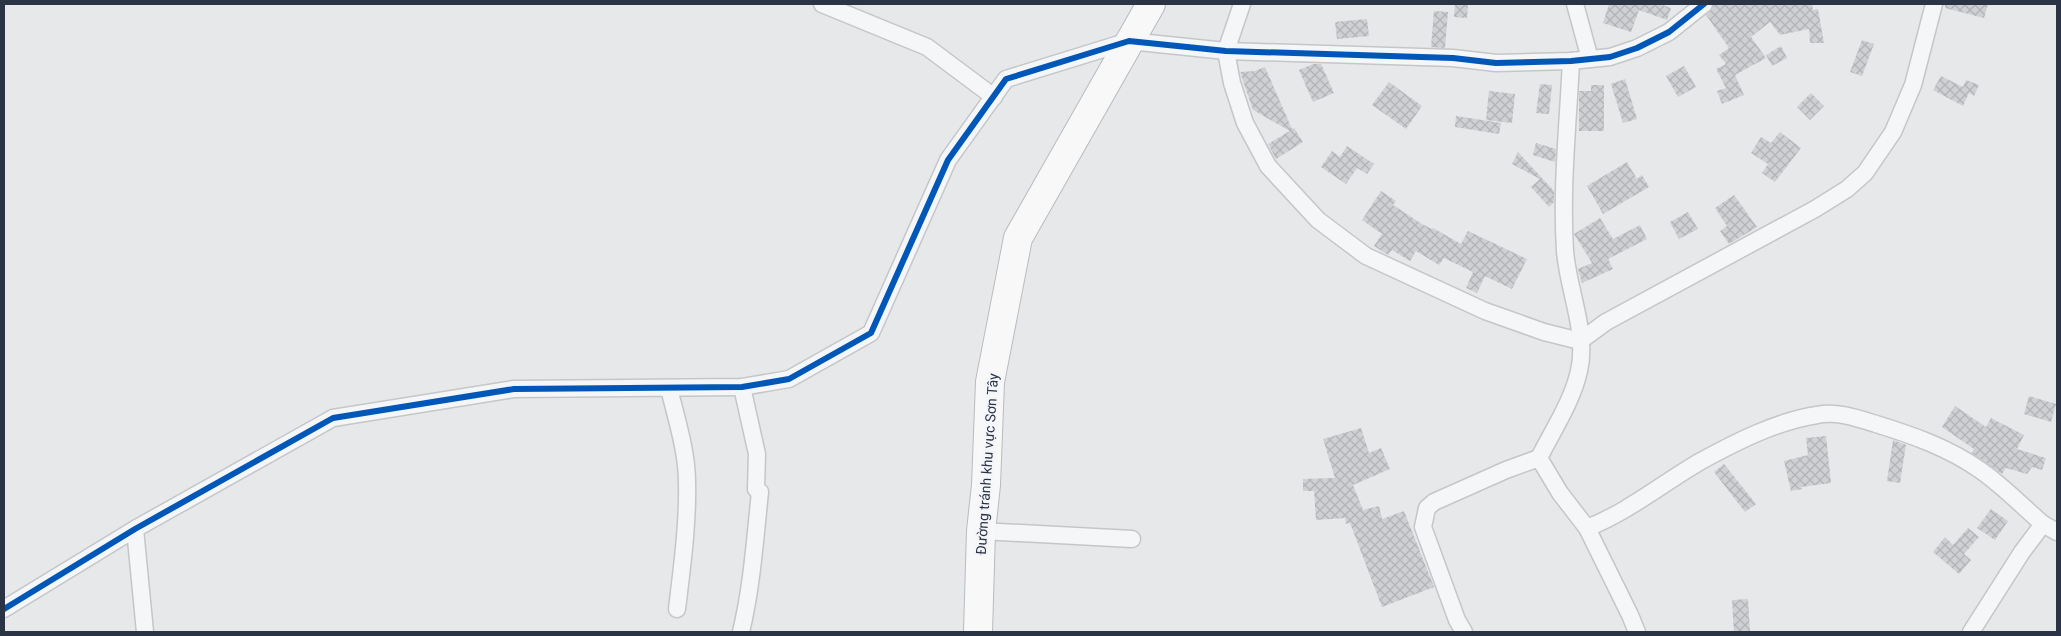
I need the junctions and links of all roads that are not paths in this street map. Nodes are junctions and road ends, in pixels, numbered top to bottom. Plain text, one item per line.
1 (822, 4) edge
2 (1151, 4) edge
3 (1242, 4) edge
4 (1575, 4) edge
5 (1704, 4) edge
6 (1934, 4) edge
7 (1129, 41) junction
8 (1226, 51) junction
9 (1590, 59) junction
10 (1572, 61) junction
11 (994, 97) junction
12 (1580, 341) junction
13 (742, 387) junction
14 (669, 388) junction
15 (1539, 458) junction
16 (2042, 524) junction
17 (1587, 528) junction
18 (135, 529) junction
19 (981, 531) junction
20 (2057, 532) edge
21 (1132, 539) dead end
22 (4, 609) edge
23 (677, 609) dead end
24 (145, 632) edge
25 (742, 632) edge
26 (978, 632) edge
27 (1464, 632) edge
28 (1637, 632) edge
29 (1971, 632) edge

1 - 11 street
2 - 7 highway, Đường tránh khu vực Sơn Tây
3 - 8 street
4 - 9 street
5 - 9 street
6 - 12 street
7 - 8 street
7 - 11 street
7 - 19 highway, Đường tránh khu vực Sơn Tây
8 - 10 street
8 - 12 street
9 - 10 street
10 - 12 street
11 - 13 street
12 - 15 street
13 - 14 street
13 - 25 street
14 - 18 street
14 - 23 street
15 - 17 street
15 - 27 street
16 - 17 street
16 - 20 street
16 - 29 street
17 - 28 street
18 - 22 street
18 - 24 street
19 - 21 street
19 - 26 highway, Đường tránh khu vực Sơn Tây

